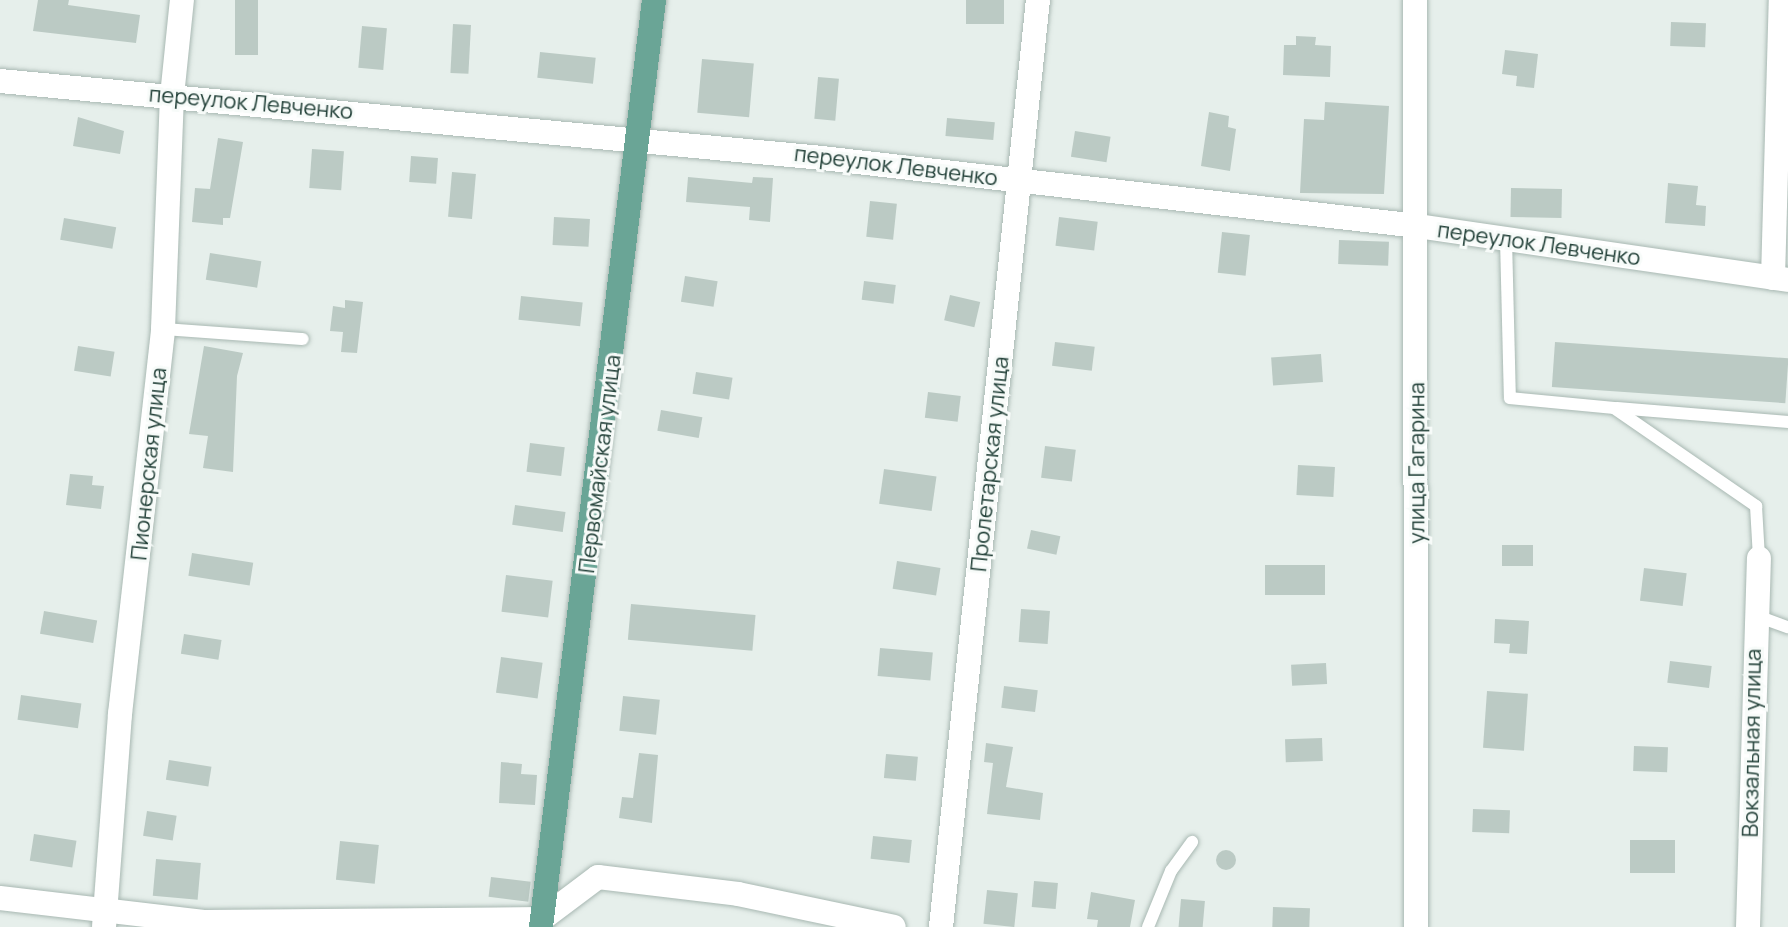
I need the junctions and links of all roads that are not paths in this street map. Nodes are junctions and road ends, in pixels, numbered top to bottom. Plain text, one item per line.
1 (182, 0) edge
2 (654, 0) edge
3 (1038, 0) edge
4 (1415, 0) edge
5 (1781, 0) edge
6 (0, 81) edge
7 (172, 96) junction
8 (641, 139) junction
9 (1783, 141) edge
10 (1021, 181) junction
11 (1418, 226) junction
12 (1506, 239) junction
13 (1780, 279) edge
14 (163, 329) junction
15 (303, 339) dead end
16 (1614, 408) junction
17 (1788, 422) edge
18 (1759, 558) joint
19 (1755, 615) junction
20 (1788, 627) edge
21 (1192, 842) dead end
22 (0, 898) edge
23 (104, 921) edge
24 (541, 923) edge
25 (894, 927) edge
26 (941, 927) edge
27 (1148, 927) edge
28 (1416, 927) edge
29 (1748, 927) edge

1 - 7 street, Пионерская улица
2 - 8 main road, Первомайская улица
3 - 10 street, Пролетарская улица
4 - 11 street, улица Гагарина
5 - 9 street
6 - 7 street, переулок Левченко
7 - 8 street, переулок Левченко
7 - 14 street, Пионерская улица
8 - 10 street, переулок Левченко
8 - 24 main road, Первомайская улица
9 - 13 street
10 - 11 street, переулок Левченко
10 - 26 street, Пролетарская улица
11 - 12 street, переулок Левченко
11 - 28 street, улица Гагарина
12 - 13 street, переулок Левченко
12 - 16 lane
14 - 15 lane
14 - 23 street, Пионерская улица
16 - 17 lane
16 - 18 lane
18 - 19 street, Вокзальная улица
19 - 20 lane
19 - 29 street, Вокзальная улица
21 - 27 lane
22 - 23 street
23 - 24 street
24 - 25 street

